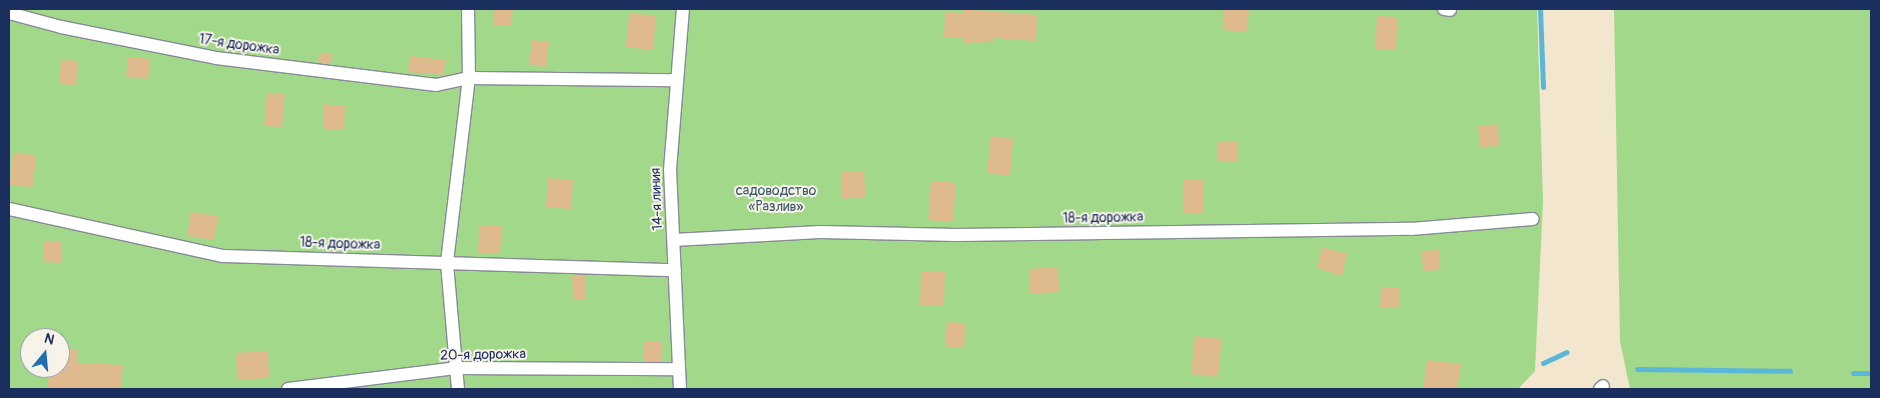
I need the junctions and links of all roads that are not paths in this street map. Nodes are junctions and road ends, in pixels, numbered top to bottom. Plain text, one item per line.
1 (468, 9) edge
2 (683, 9) edge
3 (9, 13) edge
4 (469, 78) junction
5 (676, 80) junction
6 (9, 209) edge
7 (1533, 220) dead end
8 (674, 240) junction
9 (446, 262) junction
10 (676, 270) junction
11 (456, 368) junction
12 (680, 369) junction
13 (288, 389) edge
14 (458, 389) edge
15 (680, 389) edge

1 - 4 street
2 - 5 street, 14-я линия
3 - 4 street, 17-я дорожка
4 - 5 street, 17-я дорожка
4 - 9 street
5 - 8 street, 14-я линия
6 - 9 street, 18-я дорожка
7 - 8 street, 18-я дорожка
8 - 10 street, 14-я линия
9 - 10 street, 18-я дорожка
9 - 11 street
10 - 12 street, 14-я линия
11 - 12 street, 20-я дорожка
11 - 13 street, 20-я дорожка
11 - 14 street
12 - 15 street, 14-я линия

